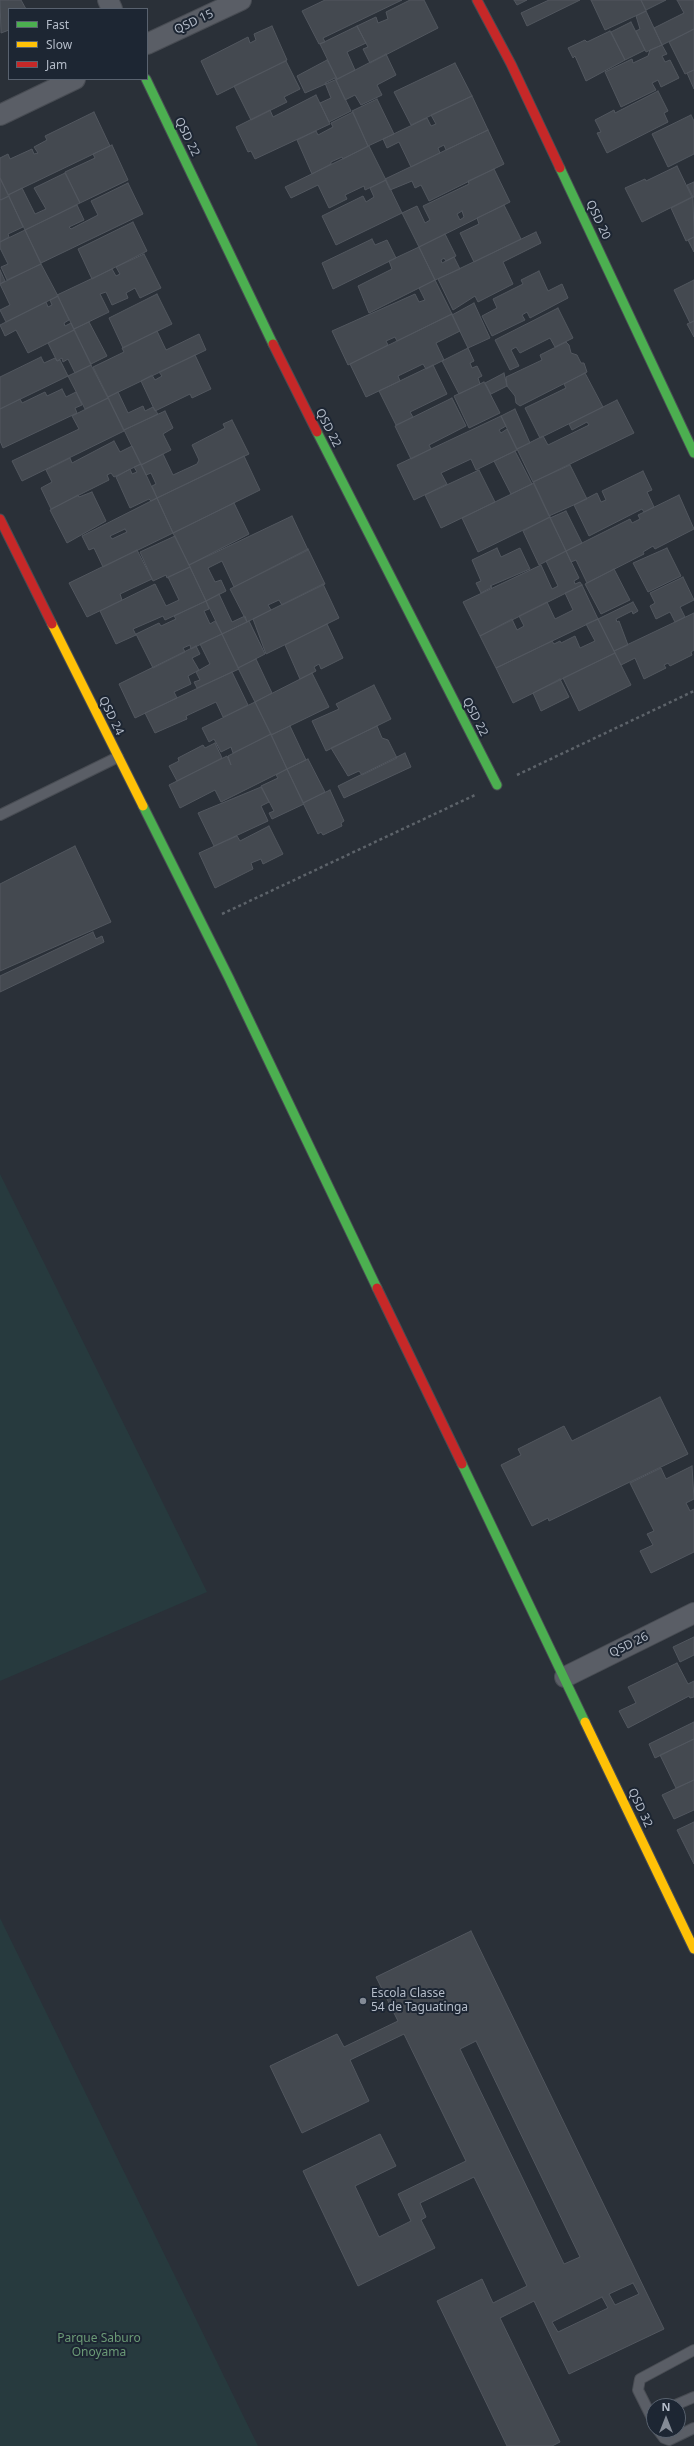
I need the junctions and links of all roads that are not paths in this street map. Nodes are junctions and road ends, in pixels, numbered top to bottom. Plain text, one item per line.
1 (241, 0) edge
2 (478, 0) edge
3 (148, 44) edge
4 (73, 80) edge
5 (146, 80) edge
6 (0, 115) edge
7 (694, 453) edge
8 (0, 519) edge
9 (118, 757) junction
10 (496, 785) road end
11 (0, 815) edge
12 (200, 924) joint
13 (694, 1613) edge
14 (565, 1677) junction
15 (694, 1949) edge
16 (694, 2350) edge
17 (646, 2404) edge
18 (664, 2438) edge
19 (673, 2438) edge

1 - 3 street, QSD 15
2 - 7 street, QSD 20
4 - 6 street
5 - 10 street, QSD 22
8 - 9 street, QSD 24
9 - 11 lane
9 - 12 street, QSD 24
12 - 14 street, QSD 32
13 - 14 street, QSD 26
14 - 15 street, QSD 32
16 - 17 lane
18 - 19 lane

